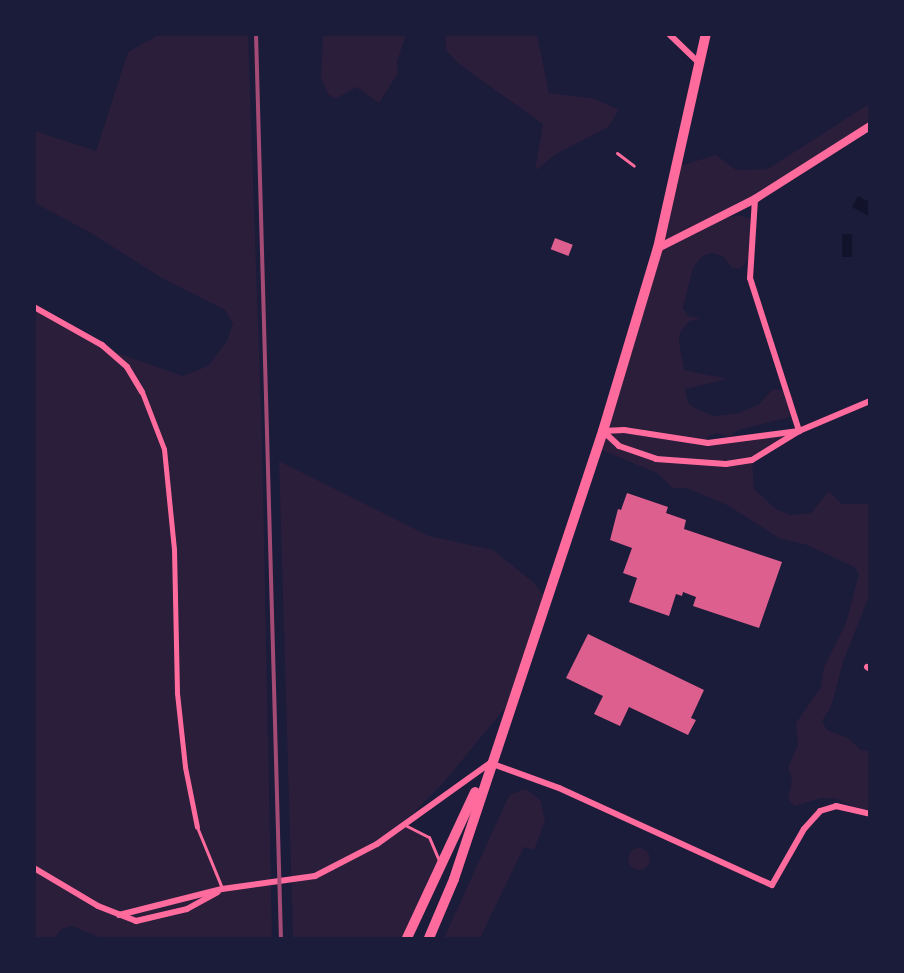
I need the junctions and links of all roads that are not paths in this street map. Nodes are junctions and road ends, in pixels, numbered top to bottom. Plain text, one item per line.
1 (669, 34) edge
2 (706, 34) edge
3 (699, 63) junction
4 (870, 126) edge
5 (617, 153) dead end
6 (634, 166) dead end
7 (755, 199) junction
8 (658, 248) junction
9 (34, 306) edge
10 (142, 392) joint
11 (870, 401) edge
12 (603, 431) junction
13 (799, 431) junction
14 (490, 763) junction
15 (870, 814) edge
16 (403, 825) junction
17 (197, 827) joint
18 (440, 864) junction
19 (34, 868) edge
20 (222, 889) junction
21 (119, 915) junction
22 (407, 939) edge
23 (429, 939) edge

1 - 3 street
2 - 3 main road
3 - 8 main road
4 - 7 street
5 - 6 lane
7 - 8 street
7 - 13 street
8 - 12 main road
9 - 10 street
10 - 17 street
11 - 13 street
12 - 13 street
12 - 13 street
12 - 14 main road
14 - 15 street
14 - 16 street
14 - 18 main road
14 - 23 main road
16 - 18 lane
16 - 20 street
17 - 20 lane
18 - 22 main road
19 - 21 street
20 - 21 street
20 - 21 street

